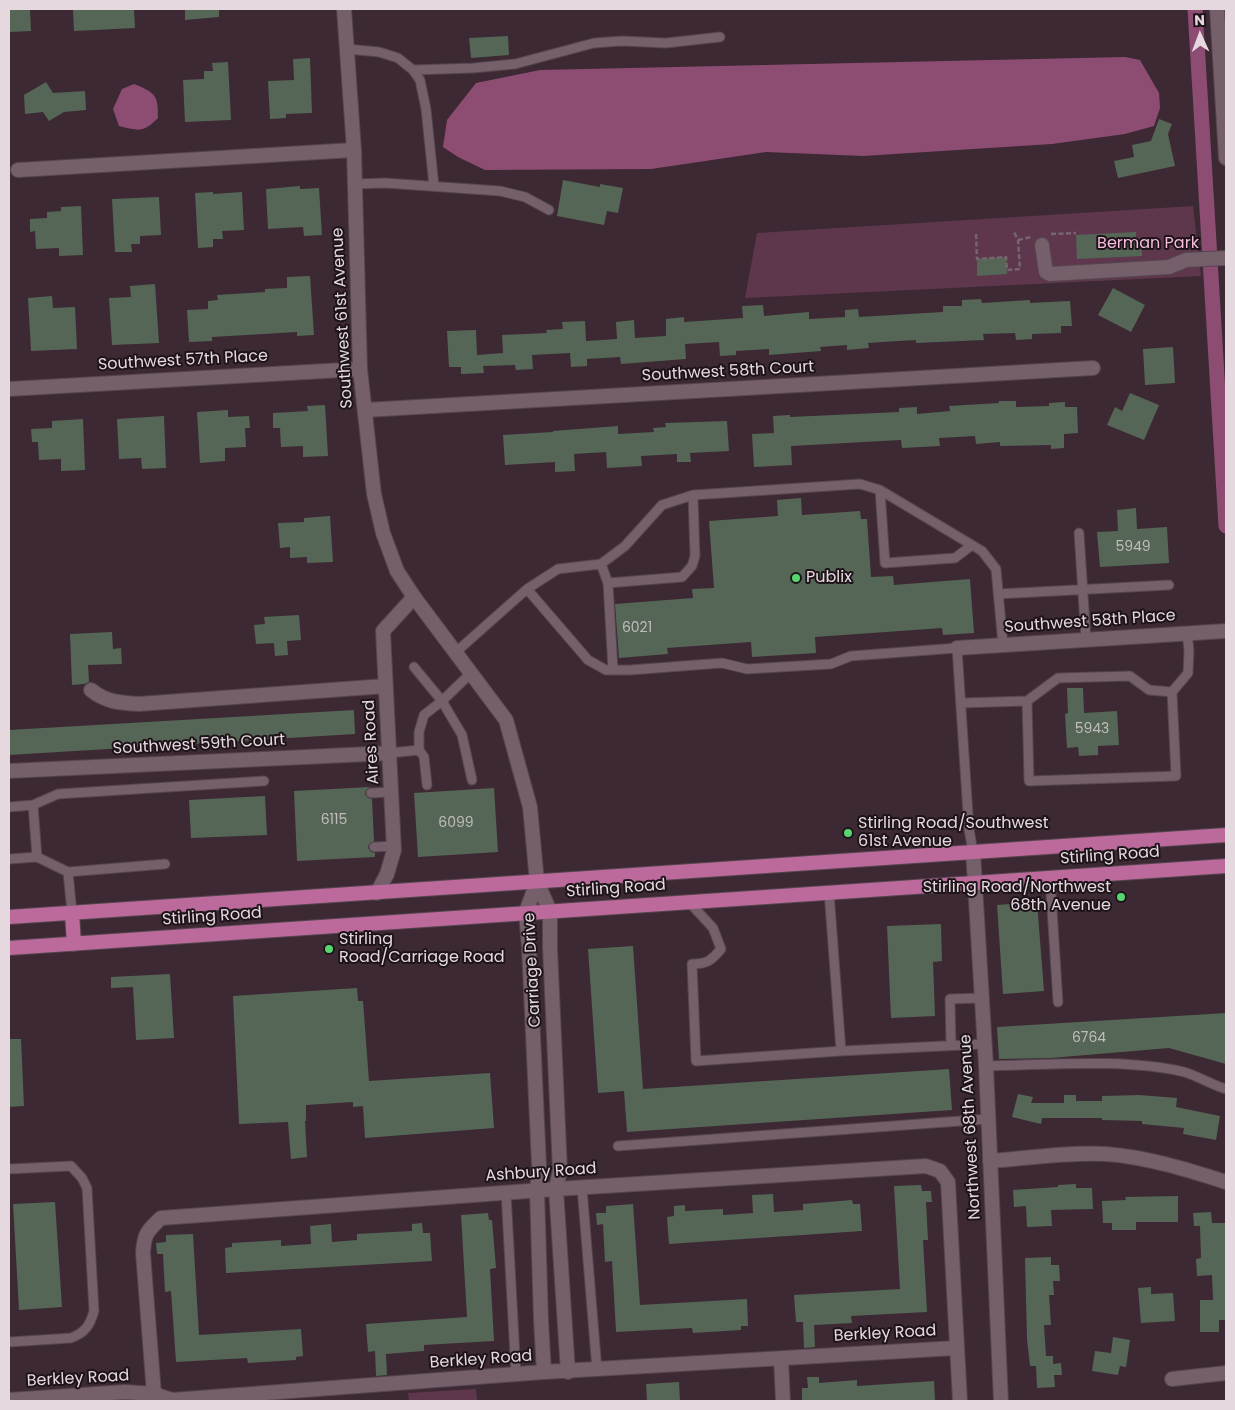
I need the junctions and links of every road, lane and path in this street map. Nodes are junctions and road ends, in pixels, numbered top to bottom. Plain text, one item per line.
1 (344, 9) edge
2 (1217, 9) edge
3 (720, 37) dead end
4 (347, 49) junction
5 (413, 70) junction
6 (354, 150) junction
7 (1226, 158) edge
8 (18, 170) dead end
9 (355, 184) junction
10 (434, 186) junction
11 (549, 210) dead end
12 (1014, 232) dead end
13 (976, 234) dead end
14 (1042, 245) dead end
15 (1226, 258) edge
16 (1093, 368) dead end
17 (360, 369) junction
18 (9, 389) edge
19 (365, 410) junction
20 (880, 490) junction
21 (693, 495) junction
22 (1078, 533) dead end
23 (972, 545) junction
24 (601, 564) junction
25 (608, 583) junction
26 (1169, 585) dead end
27 (527, 589) junction
28 (1082, 590) junction
29 (998, 594) junction
30 (414, 597) junction
31 (1226, 631) edge
32 (1187, 633) junction
33 (1086, 640) junction
34 (1003, 645) junction
35 (957, 648) junction
36 (456, 652) junction
37 (414, 667) dead end
38 (613, 670) junction
39 (472, 673) junction
40 (386, 686) junction
41 (91, 690) dead end
42 (1172, 692) junction
43 (442, 701) junction
44 (1027, 701) junction
45 (961, 703) junction
46 (419, 750) junction
47 (390, 753) junction
48 (9, 771) edge
49 (472, 780) dead end
50 (264, 781) dead end
51 (427, 785) dead end
52 (392, 792) junction
53 (371, 793) dead end
54 (33, 805) junction
55 (9, 807) edge
56 (1226, 835) edge
57 (394, 846) junction
58 (374, 847) dead end
59 (973, 852) junction
60 (37, 857) junction
61 (9, 859) edge
62 (165, 864) dead end
63 (1226, 866) edge
64 (68, 872) junction
65 (1050, 878) junction
66 (537, 882) junction
67 (975, 882) junction
68 (829, 892) junction
69 (377, 893) junction
70 (688, 902) junction
71 (550, 911) junction
72 (526, 912) junction
73 (72, 913) junction
74 (9, 917) edge
75 (74, 944) junction
76 (9, 948) edge
77 (551, 974) junction
78 (531, 975) junction
79 (982, 998) junction
80 (1058, 1002) dead end
81 (951, 1044) junction
82 (984, 1044) junction
83 (841, 1050) junction
84 (986, 1066) junction
85 (1226, 1089) edge
86 (988, 1119) junction
87 (618, 1146) dead end
88 (990, 1161) junction
89 (9, 1170) edge
90 (1226, 1182) edge
91 (582, 1188) junction
92 (556, 1189) junction
93 (537, 1191) junction
94 (506, 1193) junction
95 (9, 1342) edge
96 (956, 1348) junction
97 (781, 1358) junction
98 (596, 1370) junction
99 (544, 1372) junction
100 (568, 1372) junction
101 (1226, 1373) edge
102 (516, 1374) junction
103 (1172, 1379) dead end
104 (153, 1398) edge
105 (9, 1400) edge
106 (783, 1401) edge
107 (960, 1401) edge
108 (1001, 1401) edge

1 - 4 street, Southwest 61st Avenue
2 - 7 street
3 - 5 lane
4 - 5 lane
4 - 6 street, Southwest 61st Avenue
5 - 10 lane
6 - 8 street
6 - 9 street, Southwest 61st Avenue
9 - 10 lane
9 - 17 street, Southwest 61st Avenue
10 - 11 lane
12 - 13 path
14 - 15 street
16 - 19 street, Southwest 58th Court
17 - 18 street, Southwest 57th Place
17 - 19 street, Southwest 61st Avenue
19 - 30 street, Southwest 61st Avenue
20 - 21 lane
20 - 23 lane
20 - 23 lane
21 - 24 lane
21 - 25 lane
22 - 28 lane
23 - 29 lane
24 - 25 lane
24 - 27 lane
25 - 38 lane
26 - 28 lane
27 - 36 lane
27 - 38 lane
28 - 29 lane
28 - 33 lane
29 - 34 lane
30 - 36 street, Southwest 61st Avenue
30 - 40 street, Aires Road
31 - 32 street, Southwest 58th Place
32 - 33 street, Southwest 58th Place
32 - 42 lane
33 - 34 street, Southwest 58th Place
34 - 35 street, Southwest 58th Place
35 - 38 lane
35 - 45 lane
36 - 39 street, Southwest 61st Avenue
37 - 43 lane
39 - 43 lane
39 - 66 street, Southwest 61st Avenue
40 - 41 street
40 - 47 street, Aires Road
42 - 44 lane
42 - 44 lane
43 - 46 lane
43 - 49 lane
44 - 45 lane
45 - 59 lane
46 - 47 lane
46 - 51 lane
47 - 48 street, Southwest 59th Court
47 - 52 street, Aires Road
50 - 54 lane
52 - 53 lane
52 - 57 street, Aires Road
54 - 55 lane
54 - 60 lane
56 - 59 main road, Stirling Road
57 - 58 lane
57 - 69 street, Aires Road
59 - 66 main road, Stirling Road
59 - 67 street, Northwest 68th Avenue
60 - 61 lane
60 - 64 lane
62 - 64 lane
63 - 65 main road, Stirling Road
64 - 73 lane
65 - 67 main road, Stirling Road
65 - 80 lane
66 - 69 main road, Stirling Road
66 - 71 street, Carriage Drive
66 - 72 street, Carriage Drive
67 - 68 main road, Stirling Road
67 - 79 street, Northwest 68th Avenue
68 - 70 main road, Stirling Road
68 - 83 lane
69 - 73 main road, Stirling Road
70 - 71 main road, Stirling Road
70 - 83 lane
71 - 72 main road, Stirling Road
71 - 77 street, Carriage Drive
72 - 75 main road, Stirling Road
72 - 78 street, Carriage Drive
73 - 74 main road, Stirling Road
73 - 75 main road
75 - 76 main road, Stirling Road
77 - 78 street
77 - 92 street, Carriage Drive
78 - 93 street, Carriage Drive
79 - 81 lane
79 - 82 street, Northwest 68th Avenue
81 - 82 lane
81 - 83 lane
82 - 84 street, Northwest 68th Avenue
84 - 85 lane
84 - 86 street, Northwest 68th Avenue
86 - 87 lane
86 - 88 street, Northwest 68th Avenue
88 - 90 street
88 - 108 street, Northwest 68th Avenue
89 - 95 lane
91 - 92 street, Ashbury Road
91 - 96 street, Ashbury Road
91 - 98 lane
92 - 93 street, Ashbury Road
92 - 100 street, Carriage Drive
93 - 94 street, Ashbury Road
93 - 99 street, Carriage Drive
94 - 102 lane
94 - 104 street, Ashbury Road
96 - 97 street, Berkley Road
96 - 107 street
97 - 98 street, Berkley Road
97 - 106 street
98 - 100 street, Berkley Road
99 - 100 street, Berkley Road
99 - 102 street, Berkley Road
101 - 103 street
102 - 104 street, Berkley Road
104 - 105 street, Berkley Road

